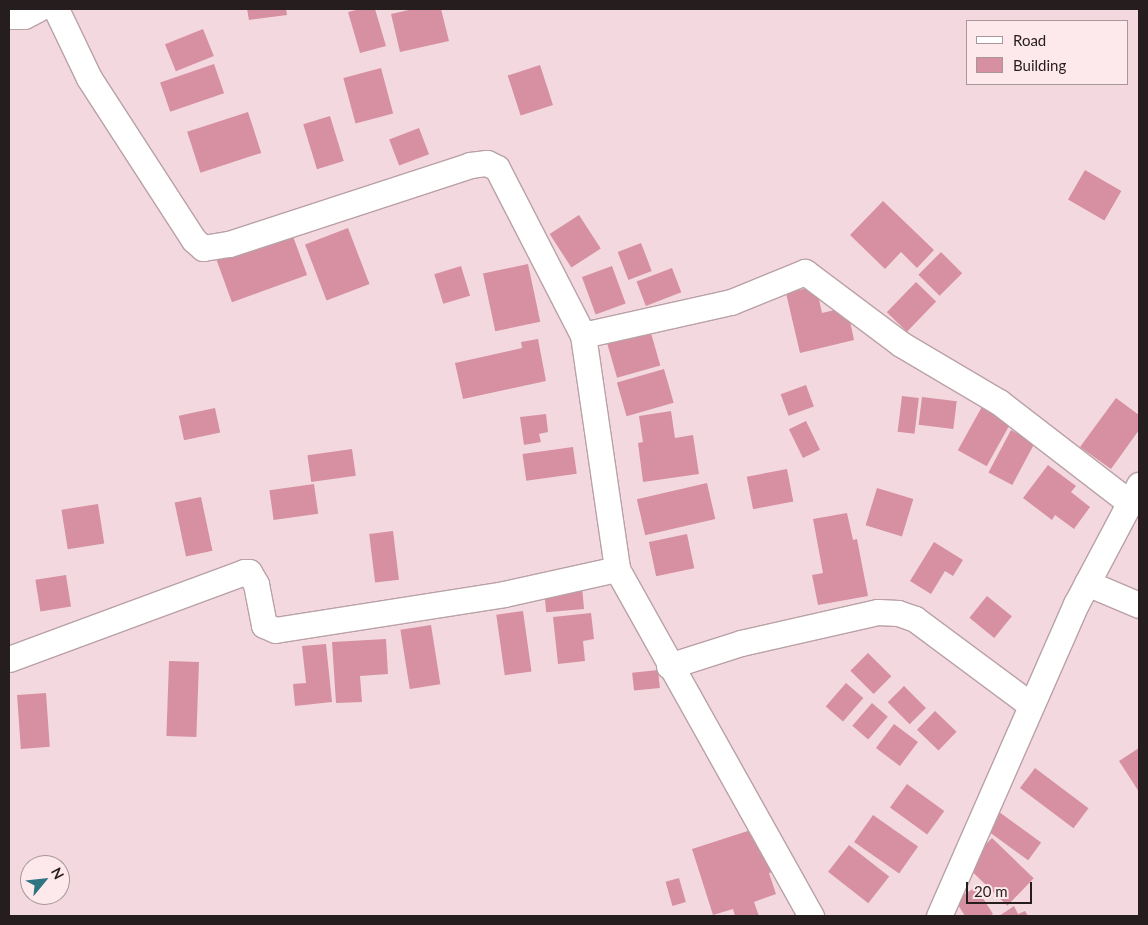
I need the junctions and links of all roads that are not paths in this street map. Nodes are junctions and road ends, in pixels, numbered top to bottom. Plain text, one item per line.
1 (38, 9) edge
2 (56, 9) edge
3 (9, 16) edge
4 (583, 335) junction
5 (1133, 504) edge
6 (617, 569) junction
7 (1087, 583) junction
8 (1139, 605) edge
9 (9, 659) edge
10 (669, 666) junction
11 (1031, 705) junction
12 (811, 916) edge
13 (939, 916) edge

1 - 3 street
2 - 4 street
4 - 5 street
4 - 6 street
5 - 7 street
6 - 9 street
6 - 10 street
7 - 8 street
7 - 11 street
10 - 11 street
10 - 12 street
11 - 13 street

